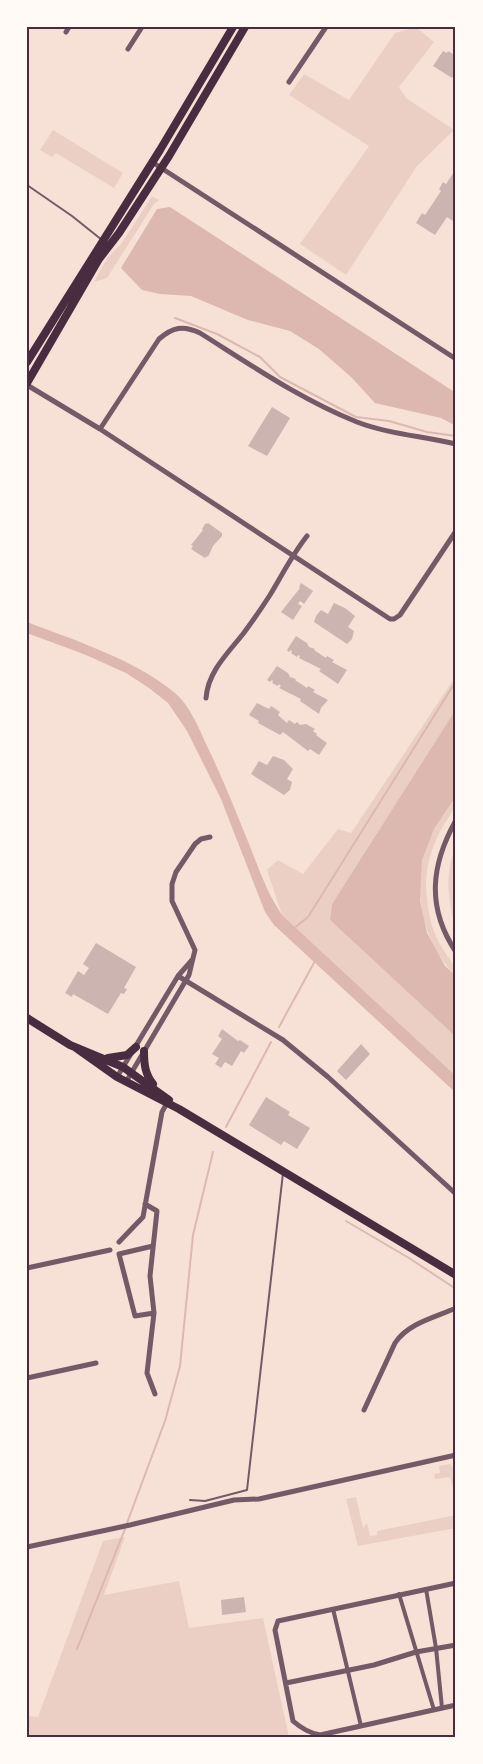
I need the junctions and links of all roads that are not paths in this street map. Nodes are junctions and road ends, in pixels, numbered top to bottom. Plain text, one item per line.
1 (142, 27) edge
2 (233, 27) edge
3 (245, 27) edge
4 (326, 27) edge
5 (128, 49) dead end
6 (289, 82) dead end
7 (152, 162) junction
8 (161, 168) junction
9 (27, 185) edge
10 (102, 240) junction
11 (456, 359) edge
12 (27, 362) edge
13 (27, 384) edge
14 (100, 429) junction
15 (456, 444) edge
16 (456, 531) edge
17 (307, 536) dead end
18 (291, 556) junction
19 (206, 698) dead end
20 (456, 820) edge
21 (210, 837) dead end
22 (456, 952) edge
23 (194, 958) junction
24 (178, 976) junction
25 (186, 981) junction
26 (27, 1018) edge
27 (136, 1047) junction
28 (76, 1048) junction
29 (144, 1051) junction
30 (106, 1058) junction
31 (123, 1067) junction
32 (132, 1072) junction
33 (117, 1077) junction
34 (126, 1082) junction
35 (158, 1090) junction
36 (167, 1103) junction
37 (179, 1108) junction
38 (283, 1171) junction
39 (456, 1194) edge
40 (145, 1204) junction
41 (119, 1242) dead end
42 (153, 1246) junction
43 (110, 1251) dead end
44 (27, 1268) edge
45 (456, 1275) edge
46 (456, 1308) edge
47 (154, 1313) junction
48 (96, 1363) dead end
49 (27, 1378) edge
50 (155, 1394) dead end
51 (364, 1410) dead end
52 (456, 1455) edge
53 (190, 1500) dead end
54 (27, 1547) edge
55 (456, 1583) edge
56 (426, 1589) junction
57 (399, 1594) junction
58 (333, 1609) junction
59 (456, 1645) edge
60 (436, 1648) junction
61 (416, 1652) junction
62 (348, 1670) junction
63 (286, 1683) junction
64 (456, 1705) edge
65 (442, 1708) junction
66 (434, 1710) junction
67 (361, 1726) junction
68 (320, 1736) edge

1 - 5 street
2 - 7 main road
3 - 8 main road
4 - 6 street
7 - 8 street
7 - 10 main road
8 - 11 street
8 - 13 main road
9 - 10 lane
10 - 12 main road
13 - 14 street
14 - 15 street
14 - 18 street
16 - 18 street
17 - 18 street
18 - 19 street
20 - 22 street
21 - 23 street
23 - 24 street
23 - 25 street
24 - 25 street
24 - 27 street
25 - 29 street
25 - 39 street
26 - 28 main road
27 - 30 main road
27 - 31 street
28 - 30 main road
28 - 33 main road
29 - 32 street
29 - 35 main road
30 - 31 main road
31 - 32 main road
31 - 33 street
32 - 34 street
32 - 35 main road
33 - 34 main road
34 - 36 main road
35 - 37 main road
36 - 37 main road
36 - 40 street
37 - 38 main road
38 - 45 main road
38 - 53 lane
40 - 41 street
40 - 42 street
42 - 47 street
42 - 47 street
43 - 44 street
46 - 51 street
47 - 50 street
48 - 49 street
52 - 54 street
55 - 56 street
56 - 57 street
56 - 60 street
57 - 58 street
57 - 61 street
58 - 62 street
58 - 63 street
59 - 60 street
60 - 61 street
60 - 65 street
61 - 62 street
61 - 66 street
62 - 63 street
62 - 67 street
63 - 68 street
64 - 65 street
65 - 66 street
66 - 67 street
67 - 68 street

